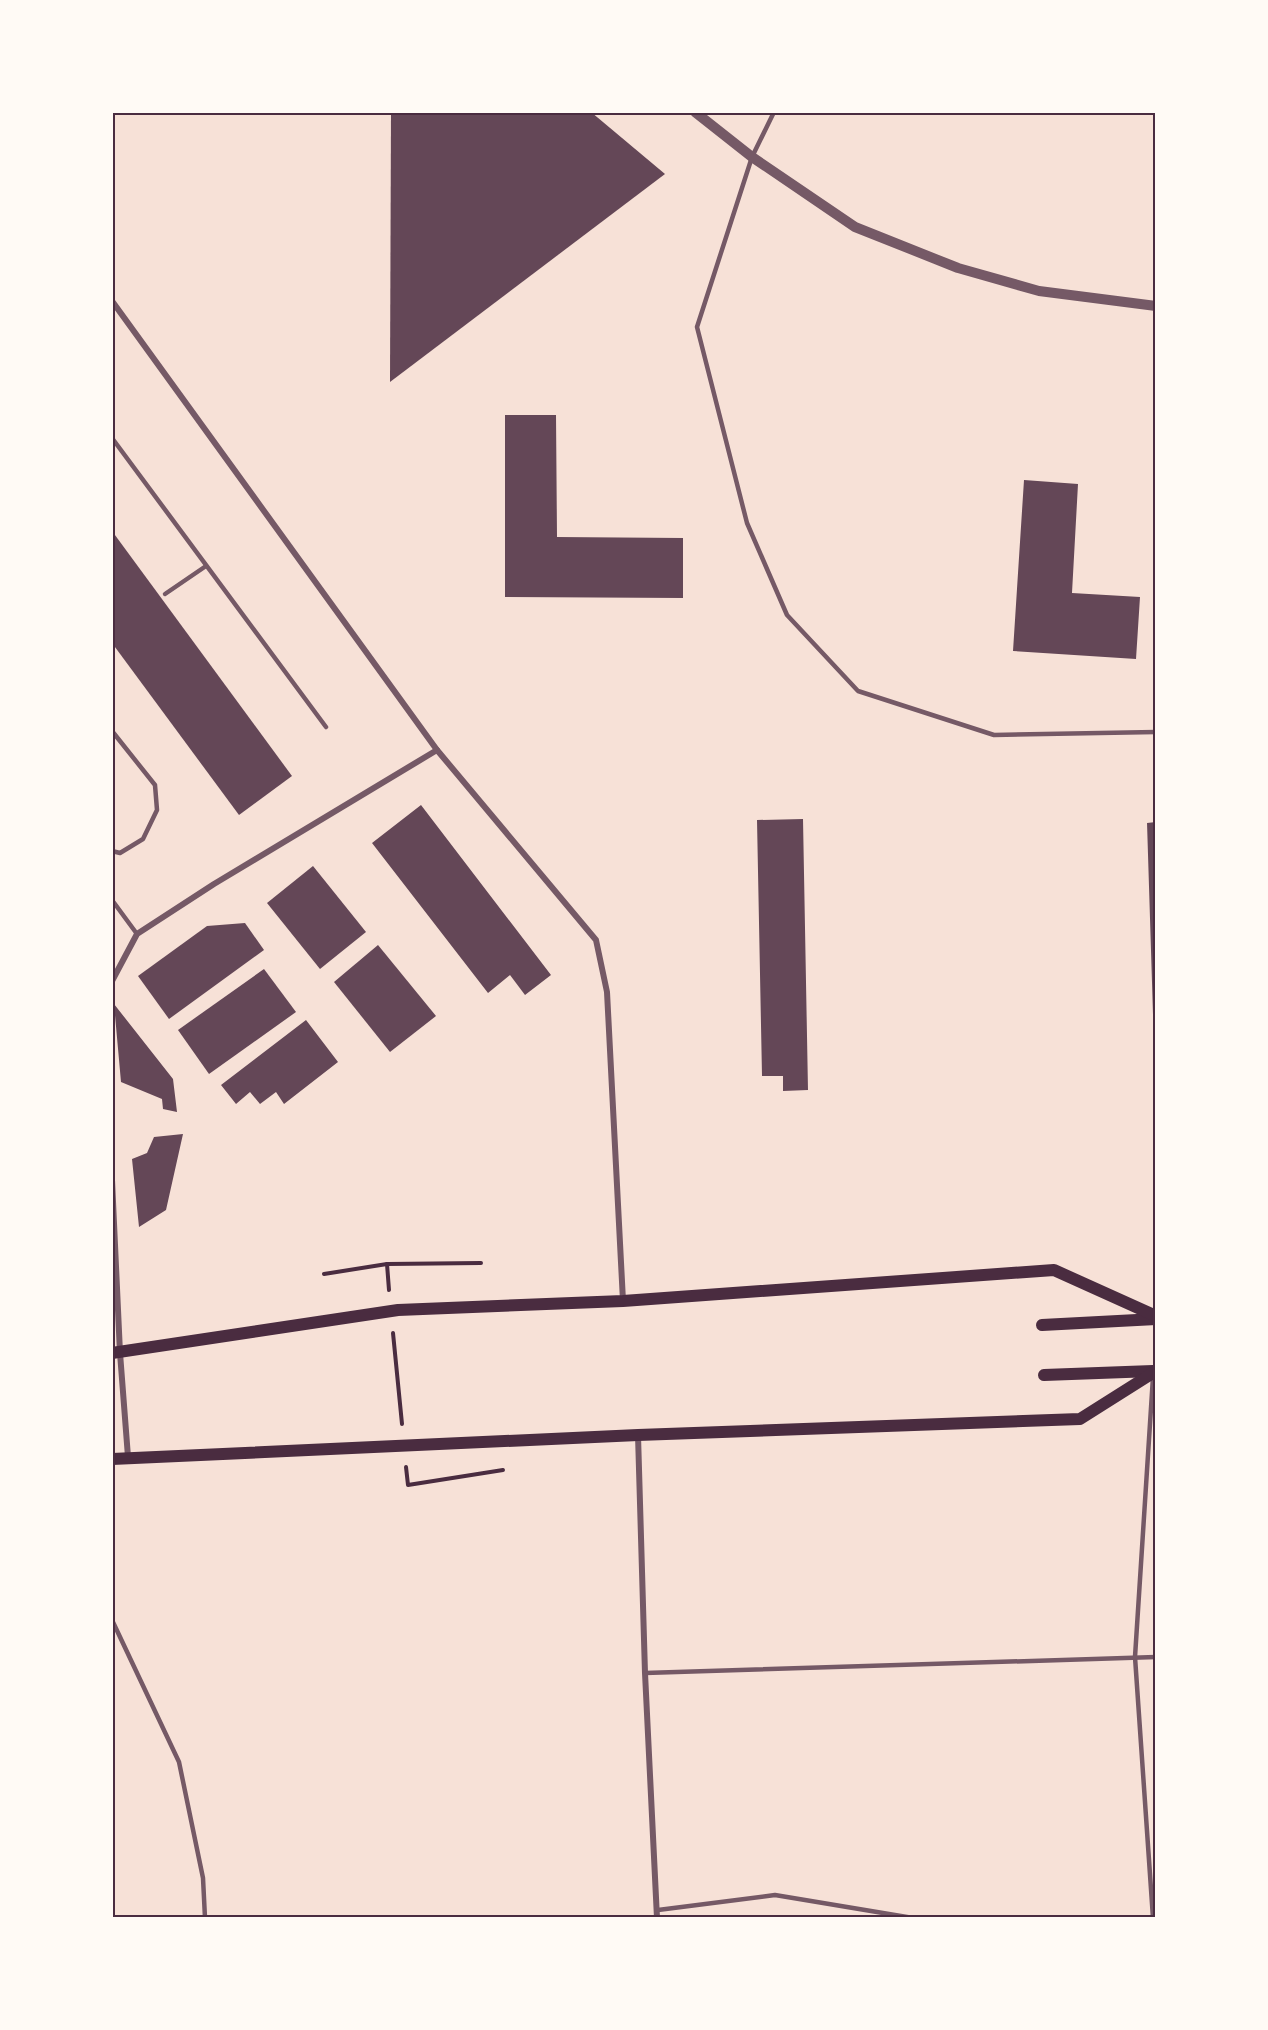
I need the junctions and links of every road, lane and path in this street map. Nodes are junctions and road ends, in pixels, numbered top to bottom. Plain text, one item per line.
1 (695, 112) edge
2 (774, 112) edge
3 (752, 157) junction
4 (112, 301) edge
5 (1155, 306) edge
6 (112, 438) edge
7 (206, 566) junction
8 (165, 594) dead end
9 (326, 727) dead end
10 (112, 731) edge
11 (1155, 732) edge
12 (436, 750) junction
13 (112, 852) edge
14 (112, 900) edge
15 (137, 934) junction
16 (112, 981) edge
17 (112, 1180) edge
18 (113, 1191) edge
19 (481, 1263) dead end
20 (387, 1264) junction
21 (324, 1274) dead end
22 (390, 1299) dead end
23 (623, 1301) junction
24 (1155, 1317) edge
25 (392, 1322) dead end
26 (1042, 1325) dead end
27 (116, 1353) edge
28 (1154, 1371) edge
29 (1044, 1375) dead end
30 (402, 1426) dead end
31 (638, 1435) junction
32 (128, 1457) junction
33 (112, 1459) edge
34 (405, 1461) dead end
35 (503, 1470) dead end
36 (112, 1620) edge
37 (1135, 1657) junction
38 (1155, 1657) edge
39 (645, 1673) junction
40 (657, 1914) edge
41 (205, 1917) edge
42 (913, 1917) edge
43 (1153, 1917) edge

1 - 3 street
2 - 3 lane
3 - 5 street
3 - 11 lane
4 - 12 street
6 - 7 lane
7 - 8 lane
7 - 9 lane
10 - 13 lane
12 - 15 street
12 - 23 street
14 - 15 lane
15 - 16 street
17 - 18 street
18 - 27 street
19 - 20 path
20 - 21 path
20 - 22 path
23 - 24 main road
23 - 27 main road
24 - 26 main road
25 - 30 path
27 - 32 street
28 - 29 main road
28 - 31 main road
28 - 37 lane
31 - 32 main road
31 - 39 street
32 - 33 main road
34 - 35 path
36 - 41 lane
37 - 38 lane
37 - 39 lane
37 - 43 lane
39 - 40 street
40 - 42 lane

